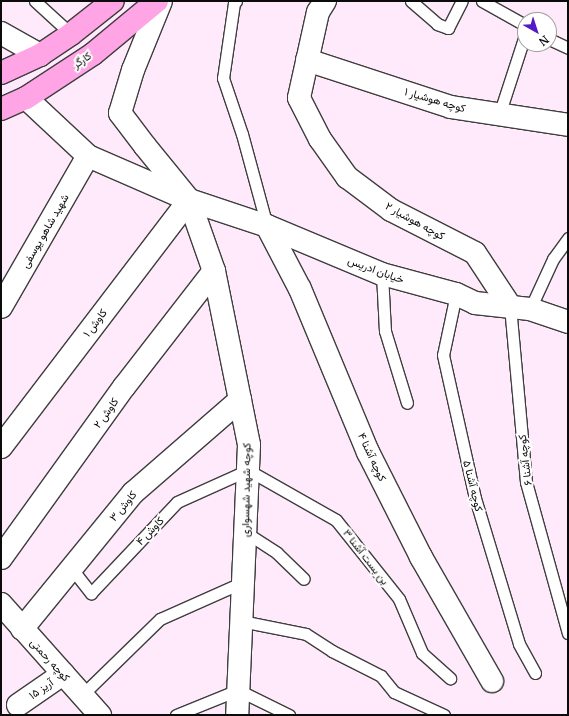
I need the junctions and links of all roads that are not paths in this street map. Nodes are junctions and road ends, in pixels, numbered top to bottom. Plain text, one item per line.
1 (35, 1) edge
2 (113, 1) edge
3 (156, 1) edge
4 (161, 1) edge
5 (236, 1) edge
6 (325, 1) edge
7 (411, 1) edge
8 (462, 1) edge
9 (482, 1) edge
10 (517, 21) edge
11 (1, 33) edge
12 (71, 34) junction
13 (557, 43) edge
14 (568, 48) edge
15 (519, 52) edge
16 (40, 55) junction
17 (307, 60) junction
18 (1, 73) edge
19 (26, 98) junction
20 (1, 109) edge
21 (499, 115) junction
22 (568, 125) edge
23 (88, 156) junction
24 (189, 200) junction
25 (267, 226) junction
26 (568, 238) edge
27 (214, 271) junction
28 (382, 274) junction
29 (456, 294) junction
30 (1, 307) edge
31 (520, 307) junction
32 (568, 322) edge
33 (240, 400) junction
34 (407, 403) dead end
35 (1, 447) edge
36 (248, 470) junction
37 (245, 532) junction
38 (1, 558) edge
39 (72, 569) junction
40 (304, 579) dead end
41 (243, 582) junction
42 (2, 607) edge
43 (241, 621) junction
44 (22, 629) junction
45 (568, 633) edge
46 (535, 673) dead end
47 (63, 674) junction
48 (450, 678) dead end
49 (492, 681) dead end
50 (238, 690) junction
51 (82, 695) junction
52 (18, 705) dead end
53 (96, 714) edge
54 (176, 715) edge
55 (238, 715) edge
56 (289, 715) edge
57 (444, 715) edge

1 - 12 lane
2 - 12 main road
3 - 19 main road, کارگر
4 - 24 street
5 - 25 lane
6 - 17 street, کوچه هوشیار ۲
7 - 8 lane
9 - 10 lane
11 - 16 street
12 - 16 main road
13 - 14 lane
15 - 21 lane
16 - 18 main road
17 - 21 street, کوچه هوشیار ۱
17 - 31 street, کوچه هوشیار ۲
19 - 20 main road, کارگر
19 - 23 street, خیابان ادریس
21 - 22 street, کوچه هوشیار ۱
23 - 24 street, خیابان ادریس
23 - 30 street, شهید شاهو یوسفی
24 - 25 street, خیابان ادریس
24 - 27 street, کوچه شهید شهسواری
24 - 35 street, کاوش ۱
25 - 28 street, خیابان ادریس
25 - 49 street, کوچه آشنا ۴
26 - 31 lane
27 - 33 street, کوچه شهید شهسواری
27 - 38 street, کاوش ۲
28 - 29 street, خیابان ادریس
28 - 34 lane
29 - 31 street, خیابان ادریس
29 - 46 lane, کوچه آشنا ۵
31 - 32 street, خیابان ادریس
31 - 45 lane, کوچه آشنا ۶
33 - 36 street, کوچه شهید شهسواری
33 - 39 street, کاوش ۳
36 - 37 street, کوچه شهید شهسواری
36 - 39 lane, کاوش ۴
36 - 48 lane, بن بست آشنا ۳
37 - 40 lane
37 - 41 street, کوچه شهید شهسواری
39 - 44 street, کاوش ۳
41 - 43 street, کوچه شهید شهسواری
41 - 51 lane
42 - 44 street, کوچه رحمتی
43 - 50 street, کوچه شهید شهسواری
43 - 57 lane
44 - 47 street, کوچه رحمتی
47 - 51 street, کوچه رحمتی
47 - 52 street, آریز ۱۵
50 - 54 lane
50 - 55 street, کوچه شهید شهسواری
50 - 56 lane
51 - 53 street, کوچه رحمتی

